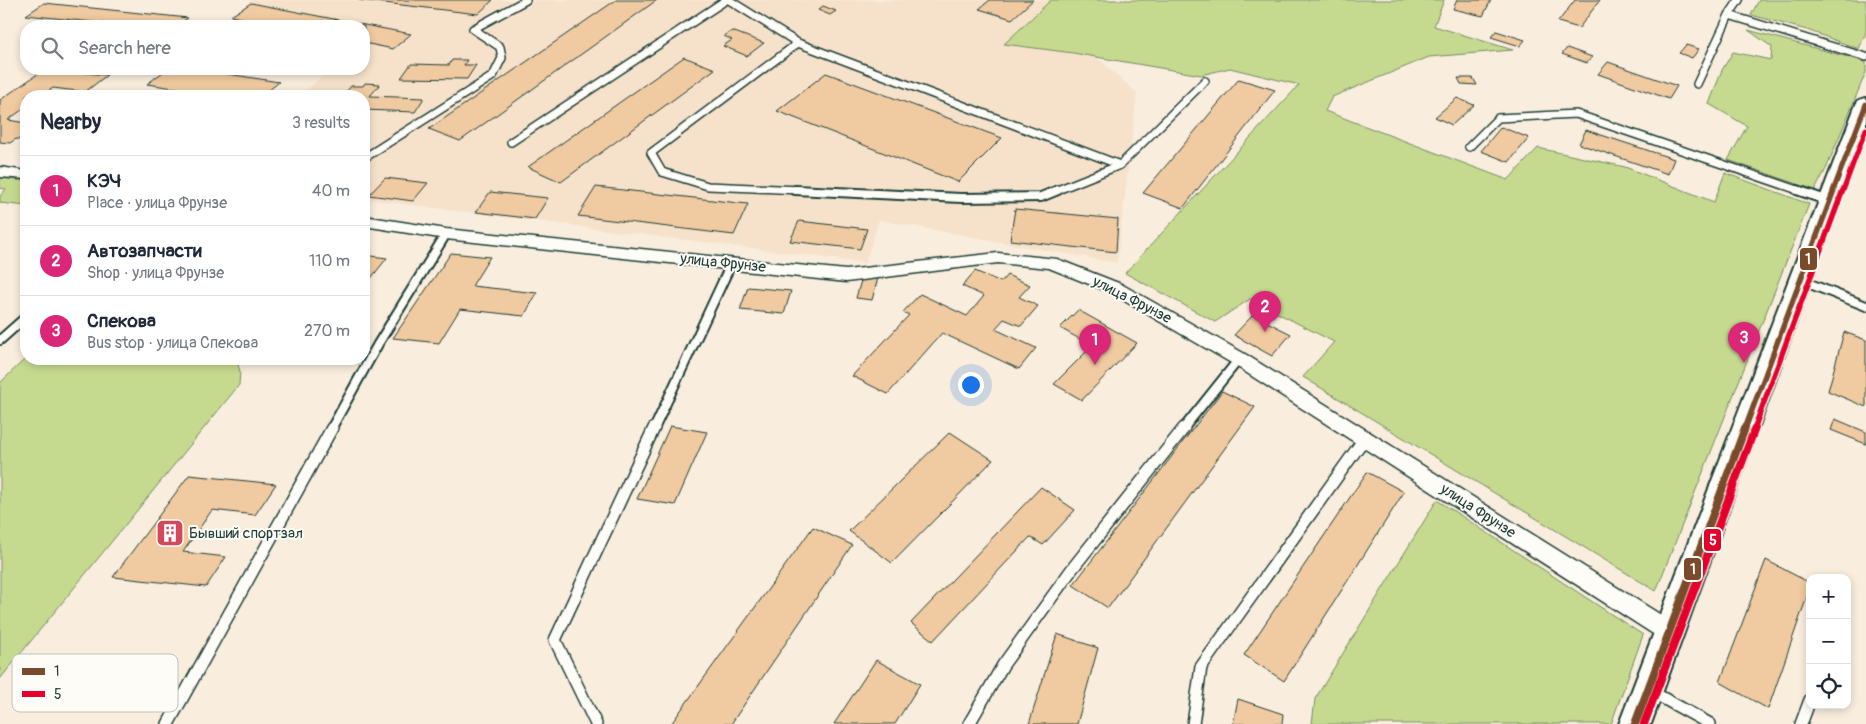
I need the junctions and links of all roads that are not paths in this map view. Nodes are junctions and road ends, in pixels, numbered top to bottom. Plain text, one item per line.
1 (526, 0) edge
2 (727, 0) edge
3 (1739, 0) edge
4 (1729, 15) junction
5 (798, 43) junction
6 (1866, 57) edge
7 (1205, 81) dead end
8 (1698, 84) dead end
9 (1866, 104) edge
10 (511, 142) dead end
11 (1468, 148) dead end
12 (370, 154) edge
13 (1120, 165) junction
14 (0, 172) edge
15 (20, 174) edge
16 (1829, 201) junction
17 (370, 223) edge
18 (446, 234) junction
19 (731, 264) junction
20 (1799, 280) junction
21 (1866, 306) edge
22 (20, 322) edge
23 (0, 340) edge
24 (370, 358) edge
25 (1239, 359) junction
26 (366, 365) edge
27 (1364, 439) junction
28 (1669, 632) junction
29 (1648, 689) junction
30 (178, 706) edge
31 (1807, 709) edge
32 (175, 712) edge
33 (168, 724) edge
34 (596, 724) edge
35 (969, 724) edge
36 (1193, 724) edge
37 (1635, 724) edge
38 (1710, 724) edge
39 (1802, 724) edge

1 - 12 lane
2 - 5 lane
2 - 10 lane
3 - 4 lane
4 - 6 lane
4 - 8 lane
5 - 13 lane
5 - 13 lane
7 - 13 lane
9 - 16 main road
11 - 16 lane
14 - 15 street
16 - 20 main road
17 - 18 street, улица Фрунзе
18 - 19 street, улица Фрунзе
18 - 24 lane
19 - 25 street, улица Фрунзе
19 - 34 lane
20 - 21 lane
20 - 28 main road
22 - 23 lane
25 - 27 street, улица Фрунзе
25 - 35 lane
26 - 30 lane
27 - 28 street, улица Фрунзе
27 - 36 lane
28 - 29 main road
29 - 37 main road
29 - 38 lane
31 - 39 lane
32 - 33 lane

